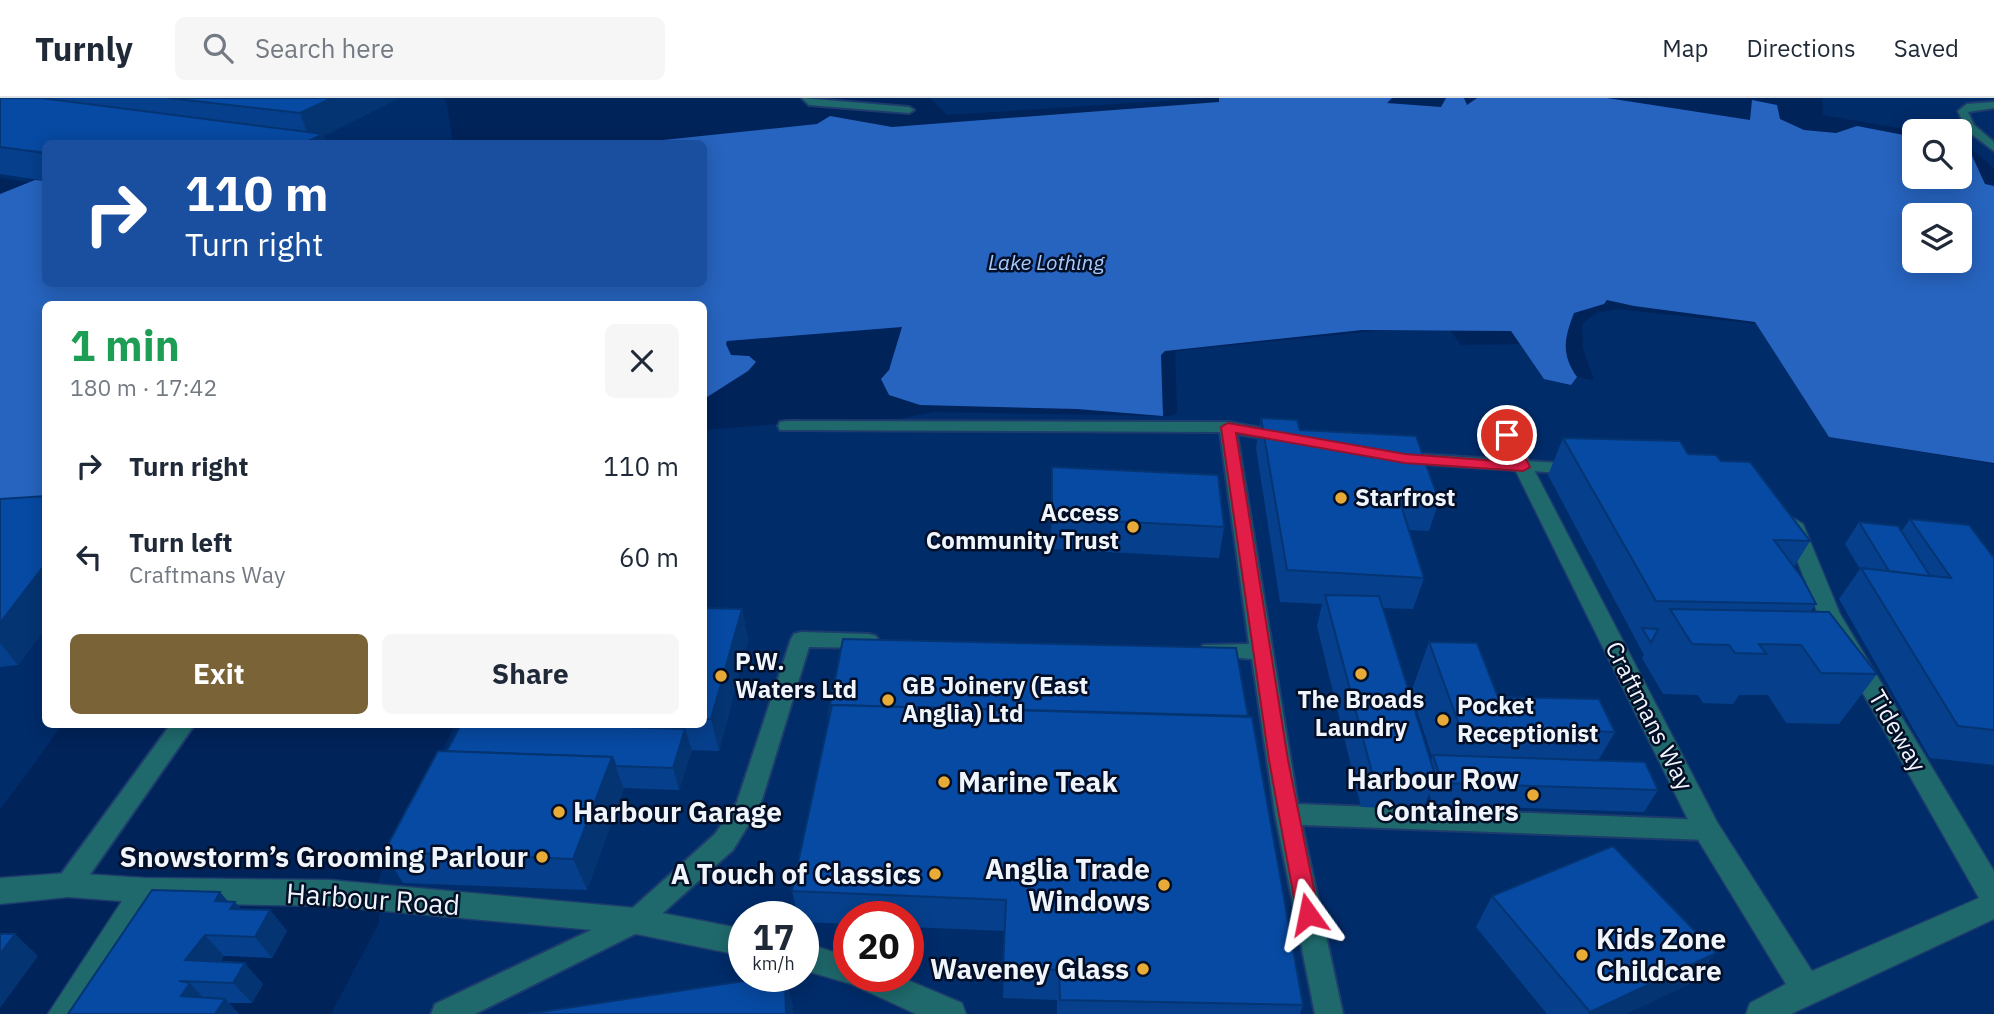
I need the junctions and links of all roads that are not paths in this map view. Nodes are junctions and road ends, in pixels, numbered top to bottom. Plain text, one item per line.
1 (807, 98) edge
2 (1994, 105) edge
3 (909, 110) dead end
4 (1994, 148) edge
5 (786, 426) dead end
6 (1228, 427) junction
7 (1507, 435) dead end
8 (1296, 439) edge
9 (1377, 454) edge
10 (1523, 467) junction
11 (1588, 469) edge
12 (1782, 508) edge
13 (885, 641) edge
14 (1191, 650) edge
15 (1261, 652) junction
16 (181, 728) edge
17 (1287, 814) junction
18 (1707, 830) junction
19 (68, 885) junction
20 (145, 890) junction
21 (0, 891) edge
22 (1992, 908) edge
23 (636, 921) junction
24 (728, 940) edge
25 (1806, 989) junction
26 (899, 992) edge
27 (62, 1014) edge
28 (445, 1014) edge
29 (951, 1014) edge
30 (1329, 1014) edge
31 (1761, 1014) edge

1 - 3 lane
2 - 4 lane
5 - 6 lane
6 - 8 lane
6 - 15 lane
7 - 10 street, Craftmans Way
9 - 10 lane
10 - 11 lane
10 - 18 street, Craftmans Way
12 - 22 street, Tideway
13 - 23 lane
14 - 15 lane
15 - 17 lane
16 - 19 lane
17 - 18 lane
17 - 30 lane
18 - 25 street, Craftmans Way
19 - 20 street, Harbour Road
19 - 21 street, Harbour Road
20 - 23 street, Harbour Road
20 - 27 street
22 - 25 street
23 - 24 street, Harbour Road
23 - 28 lane
25 - 31 street
26 - 29 street

